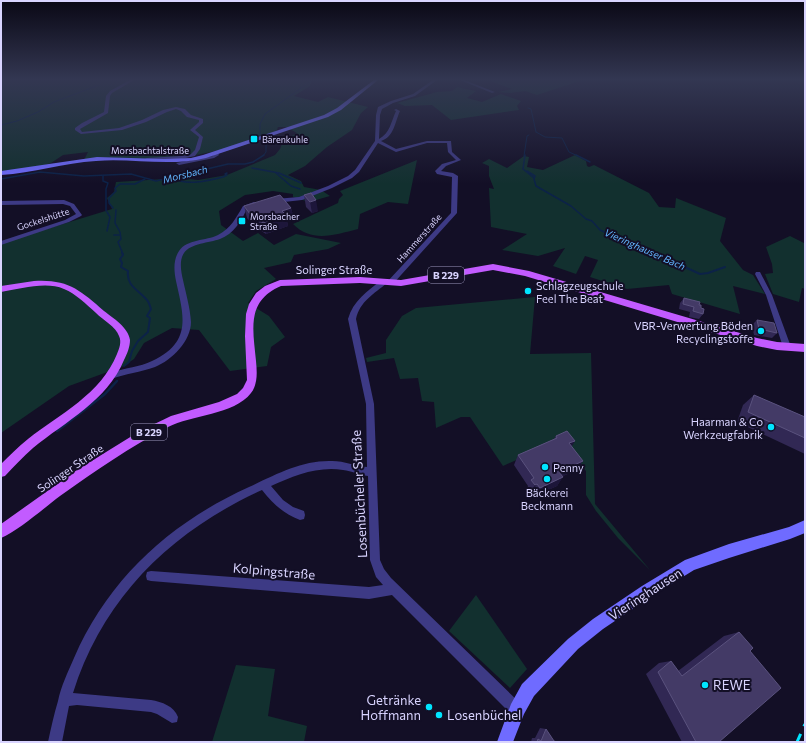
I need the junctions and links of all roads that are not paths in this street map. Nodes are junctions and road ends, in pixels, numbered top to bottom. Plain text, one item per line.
1 (101, 115) edge
2 (157, 115) edge
3 (188, 115) edge
4 (327, 115) edge
5 (378, 115) edge
6 (397, 115) edge
7 (377, 141) junction
8 (142, 160) junction
9 (1, 174) edge
10 (1, 203) edge
11 (1, 243) edge
12 (758, 274) dead end
13 (387, 282) junction
14 (1, 289) edge
15 (787, 347) junction
16 (805, 348) edge
17 (111, 376) junction
18 (1, 472) edge
19 (371, 472) junction
20 (264, 485) junction
21 (300, 515) dead end
22 (805, 526) edge
23 (1, 532) edge
24 (151, 576) dead end
25 (392, 587) junction
26 (64, 700) junction
27 (517, 710) junction
28 (172, 718) dead end
29 (55, 742) edge
30 (505, 742) edge

1 - 2 street
3 - 8 street
4 - 8 main road, Morsbachtalstraße
5 - 7 street
6 - 7 street
7 - 13 street, Hammerstraße
7 - 17 street
8 - 9 main road, Morsbachtalstraße
10 - 11 street, Gockelshütte
12 - 15 street
13 - 15 main road, Solinger Straße / B 229
13 - 19 street, Losenbücheler Straße
13 - 23 main road, Solinger Straße / B 229
14 - 17 main road
15 - 16 main road, Solinger Straße / B 229
17 - 18 main road
19 - 20 street
19 - 25 street, Losenbücheler Straße
20 - 21 street
20 - 26 street
22 - 27 main road, Vieringhausen
24 - 25 street, Kolpingstraße
25 - 27 street, Losenbücheler Straße
26 - 28 street
26 - 29 street
27 - 30 main road, Vieringhausen

